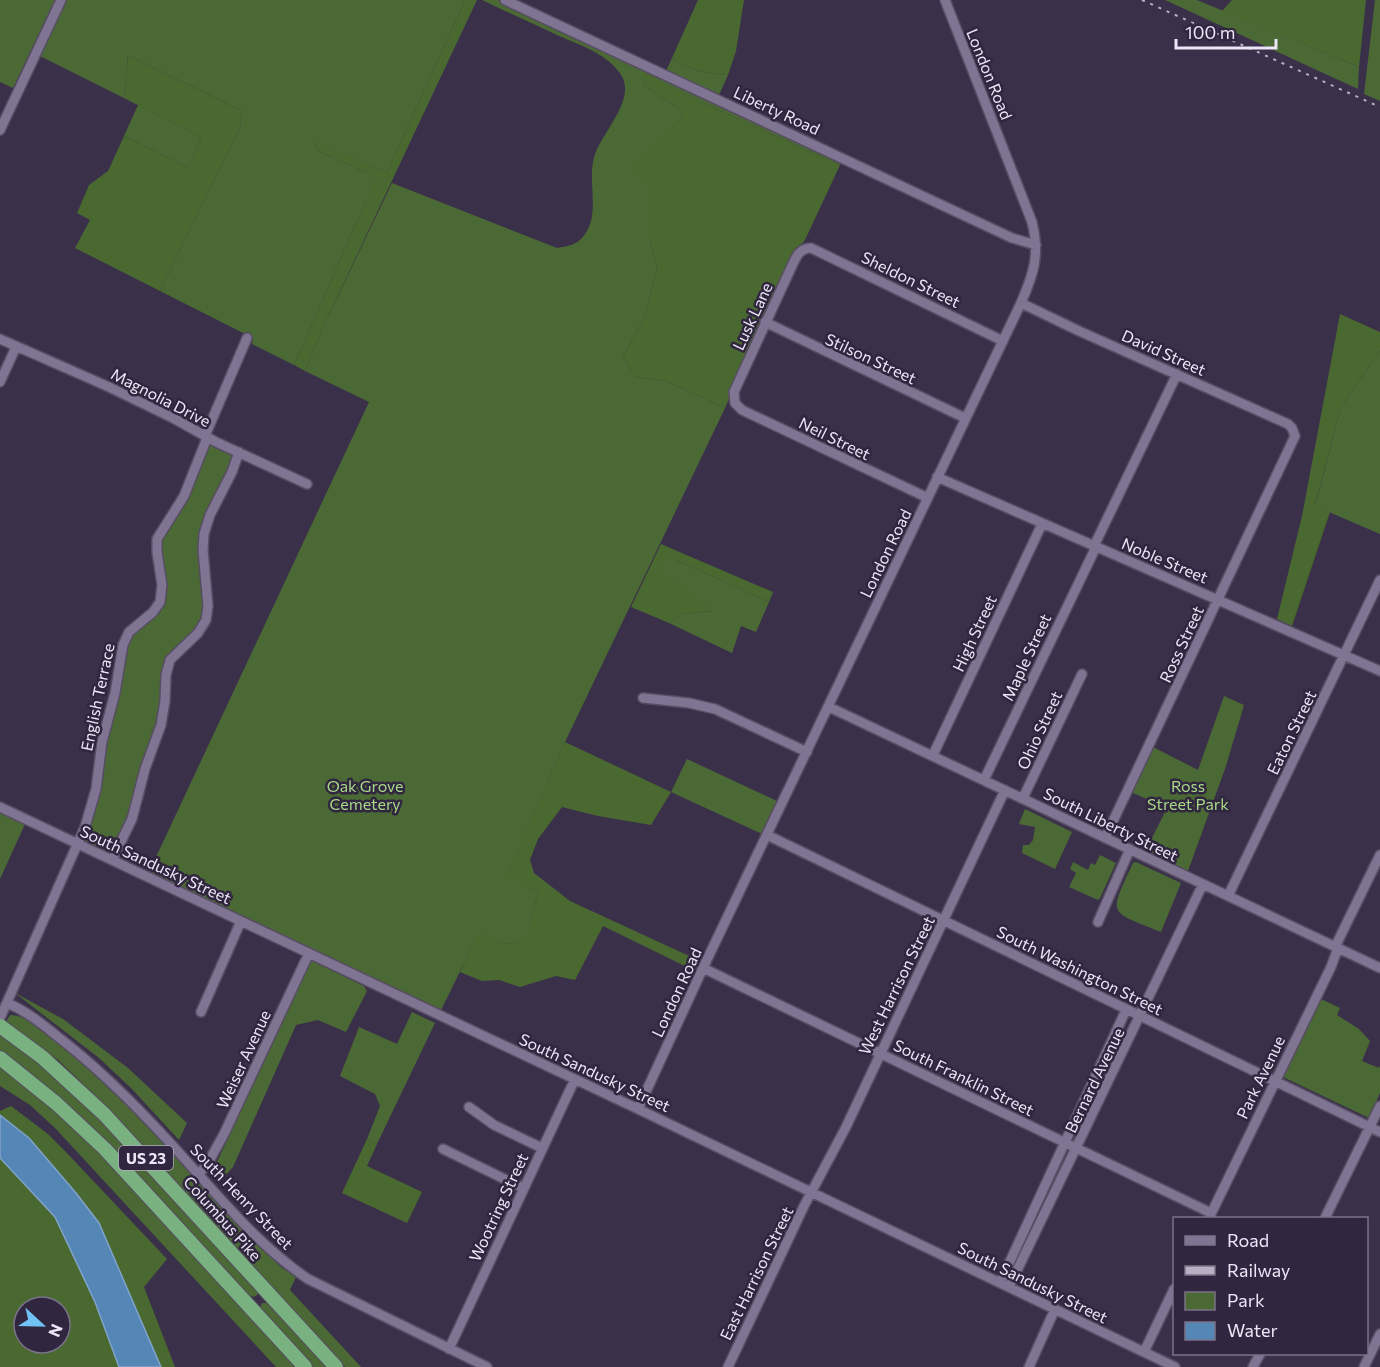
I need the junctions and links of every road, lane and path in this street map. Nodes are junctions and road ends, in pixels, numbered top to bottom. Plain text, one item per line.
1 (61, 0) edge
2 (505, 0) edge
3 (945, 0) edge
4 (0, 130) edge
5 (1036, 245) junction
6 (805, 248) joint
7 (1021, 303) junction
8 (765, 322) junction
9 (0, 339) edge
10 (247, 339) dead end
11 (1003, 341) junction
12 (16, 347) junction
13 (1177, 374) junction
14 (0, 382) edge
15 (733, 400) joint
16 (965, 418) junction
17 (1293, 430) joint
18 (206, 437) junction
19 (239, 452) junction
20 (937, 477) junction
21 (307, 484) dead end
22 (928, 498) junction
23 (1042, 524) junction
24 (1095, 547) junction
25 (1380, 580) edge
26 (1219, 600) junction
27 (1344, 655) junction
28 (1380, 671) edge
29 (1082, 674) dead end
30 (643, 698) dead end
31 (829, 707) junction
32 (807, 752) junction
33 (933, 755) junction
34 (984, 780) junction
35 (1005, 790) junction
36 (1023, 798) junction
37 (0, 807) edge
38 (767, 835) junction
39 (1105, 837) junction
40 (78, 844) junction
41 (1130, 849) junction
42 (1380, 855) edge
43 (112, 860) junction
44 (1203, 884) junction
45 (1228, 896) junction
46 (241, 921) junction
47 (1098, 921) dead end
48 (944, 922) junction
49 (1337, 947) junction
50 (309, 953) junction
51 (704, 968) junction
52 (1380, 968) edge
53 (7, 1003) junction
54 (1126, 1010) junction
55 (201, 1012) dead end
56 (1140, 1016) junction
57 (0, 1018) edge
58 (0, 1026) edge
59 (880, 1053) junction
60 (0, 1058) edge
61 (575, 1079) junction
62 (1275, 1081) junction
63 (1380, 1106) edge
64 (469, 1107) dead end
65 (638, 1109) junction
66 (1370, 1127) junction
67 (1380, 1132) edge
68 (1064, 1142) junction
69 (542, 1148) junction
70 (443, 1149) dead end
71 (1077, 1149) junction
72 (199, 1174) junction
73 (523, 1188) junction
74 (812, 1192) junction
75 (1210, 1216) edge
76 (1325, 1217) edge
77 (1000, 1282) junction
78 (1010, 1287) junction
79 (1173, 1291) edge
80 (1055, 1309) junction
81 (1380, 1334) edge
82 (449, 1348) junction
83 (1144, 1352) junction
84 (305, 1367) edge
85 (336, 1367) edge
86 (487, 1367) edge
87 (728, 1367) edge
88 (1029, 1367) edge
89 (1175, 1367) edge
90 (1364, 1367) edge

1 - 4 street
2 - 5 street, Liberty Road
3 - 5 street, London Road
5 - 7 street, London Road
6 - 8 street, Lusk Lane
6 - 11 street, Sheldon Street
7 - 11 street, London Road
7 - 13 street, David Street
8 - 15 street, Lusk Lane
8 - 16 street, Stilson Street
9 - 12 street, Magnolia Drive
10 - 18 street, English Terrace
11 - 16 street, London Road
12 - 14 street
12 - 18 street, Magnolia Drive
13 - 17 street, David Street
13 - 24 street, Maple Street
15 - 22 street, Neil Street
16 - 20 street, London Road
17 - 26 street, Ross Street
18 - 19 street, Magnolia Drive
18 - 40 street, English Terrace
19 - 21 street, Magnolia Drive
19 - 43 street
20 - 22 street, London Road
20 - 23 street, Noble Street
22 - 31 street, London Road
23 - 24 street, Noble Street
23 - 33 street, High Street
24 - 26 street, Noble Street
24 - 34 street, Maple Street
25 - 27 street, Eaton Street
26 - 27 street, Noble Street
26 - 39 street, Ross Street
27 - 28 street, Noble Street
27 - 45 street, Eaton Street
29 - 36 street, Ohio Street
30 - 32 street
31 - 32 street, London Road
31 - 33 street, South Liberty Street
32 - 38 street, London Road
33 - 34 street, South Liberty Street
34 - 35 street, South Liberty Street
35 - 36 street, South Liberty Street
35 - 48 street, West Harrison Street
36 - 39 street, South Liberty Street
37 - 40 street, South Sandusky Street
38 - 48 street, South Washington Street
38 - 51 street, London Road
39 - 41 street, South Liberty Street
40 - 43 street, South Sandusky Street
40 - 53 street, English Terrace
41 - 44 street, South Liberty Street
41 - 47 street
42 - 49 street, Park Avenue
43 - 46 street, South Sandusky Street
44 - 45 street, South Liberty Street
44 - 56 street, Bernard Avenue
45 - 49 street, South Liberty Street
46 - 50 street, South Sandusky Street
46 - 55 street
48 - 54 street, South Washington Street
48 - 59 street, West Harrison Street
49 - 52 street, South Liberty Street
49 - 62 street, Park Avenue
50 - 61 street, South Sandusky Street
50 - 72 street, Weiser Avenue
51 - 59 street, South Franklin Street
51 - 65 street, London Road
53 - 57 street, English Terrace
53 - 72 street, South Henry Street
54 - 56 street, South Washington Street
54 - 68 street, Bernard Avenue
56 - 62 street, South Washington Street
56 - 71 street, Bernard Avenue
58 - 85 highway, Columbus Pike / US 23
59 - 68 street, South Franklin Street
59 - 74 street, West Harrison Street
60 - 84 highway, US 23
61 - 65 street, South Sandusky Street
61 - 69 street, Wootring Street
62 - 66 street, South Washington Street
62 - 75 street, Park Avenue
63 - 66 street
64 - 69 street
65 - 74 street, South Sandusky Street
66 - 67 street, South Washington Street
66 - 76 street
68 - 71 street, South Franklin Street
68 - 77 street, Bernard Avenue
69 - 73 street, Wootring Street
70 - 73 street
71 - 75 street, South Franklin Street
71 - 78 street, Bernard Avenue
72 - 82 street, South Henry Street
73 - 82 street, Wootring Street
74 - 77 street, South Sandusky Street
74 - 87 street, East Harrison Street
77 - 78 street, South Sandusky Street
78 - 80 street, South Sandusky Street
79 - 83 street
80 - 83 street, South Sandusky Street
80 - 88 street
81 - 90 street
82 - 86 street, South Henry Street
83 - 89 street, South Sandusky Street

